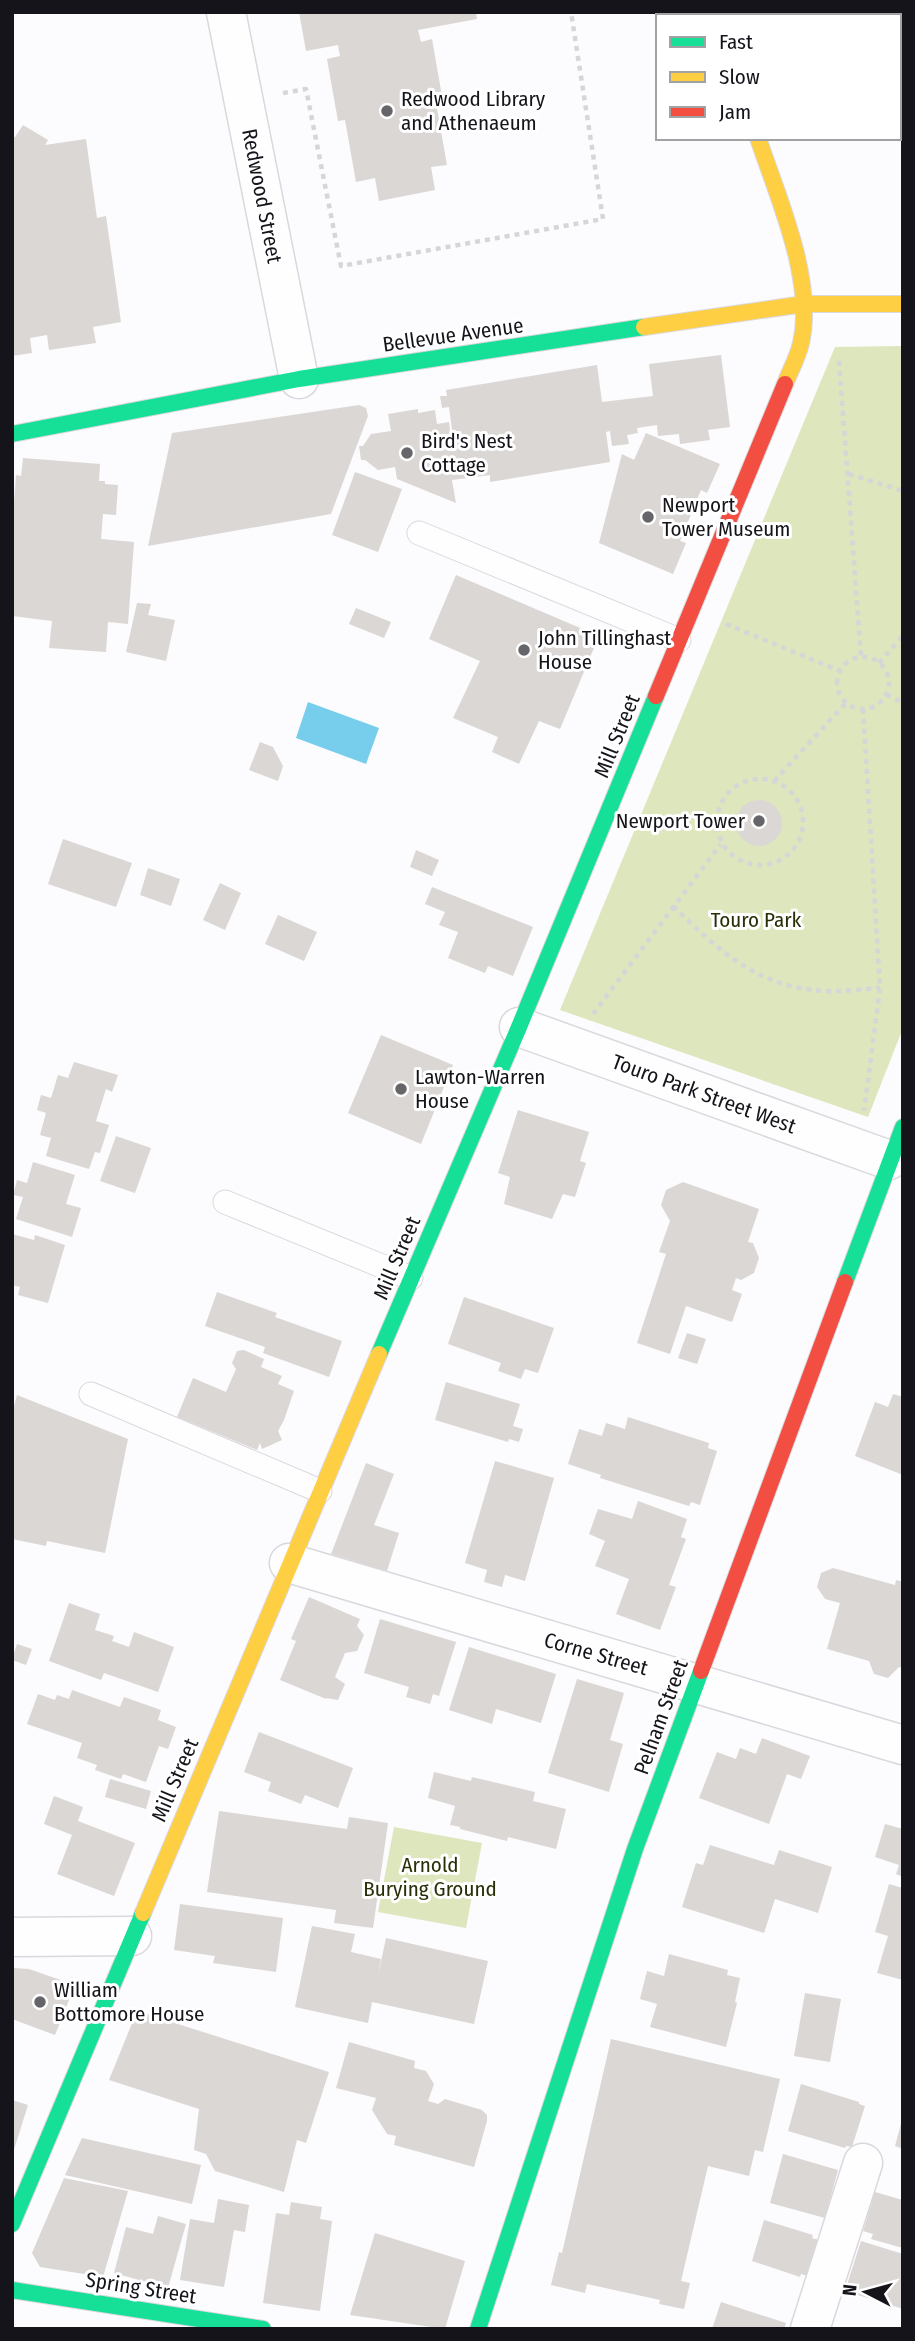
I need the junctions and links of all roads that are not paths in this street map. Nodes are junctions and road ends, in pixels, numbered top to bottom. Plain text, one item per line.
1 (226, 12) edge
2 (759, 140) edge
3 (804, 304) junction
4 (903, 304) edge
5 (299, 379) junction
6 (12, 434) edge
7 (419, 533) dead end
8 (679, 640) junction
9 (519, 1027) junction
10 (896, 1144) edge
11 (225, 1202) dead end
12 (411, 1278) junction
13 (91, 1394) dead end
14 (320, 1491) junction
15 (289, 1563) junction
16 (696, 1683) junction
17 (903, 1745) edge
18 (131, 1936) junction
19 (12, 1937) edge
20 (863, 2163) dead end
21 (12, 2224) edge
22 (12, 2290) edge
23 (263, 2329) edge
24 (478, 2329) edge
25 (810, 2329) edge

1 - 5 street, Redwood Street
2 - 3 street, Mill Street
3 - 4 street, Bellevue Avenue
3 - 5 street, Bellevue Avenue
3 - 8 street, Mill Street
5 - 6 street, Bellevue Avenue
7 - 8 lane
8 - 9 street, Mill Street
9 - 10 street, Touro Park Street West
9 - 12 street, Mill Street
10 - 16 street, Pelham Street
11 - 12 lane
12 - 14 street, Mill Street
13 - 14 lane
14 - 15 street, Mill Street
15 - 16 street, Corne Street
15 - 18 street, Mill Street
16 - 17 street, Corne Street
16 - 24 street, Pelham Street
18 - 19 street
18 - 21 street, Mill Street
20 - 25 street
22 - 23 street, Spring Street

